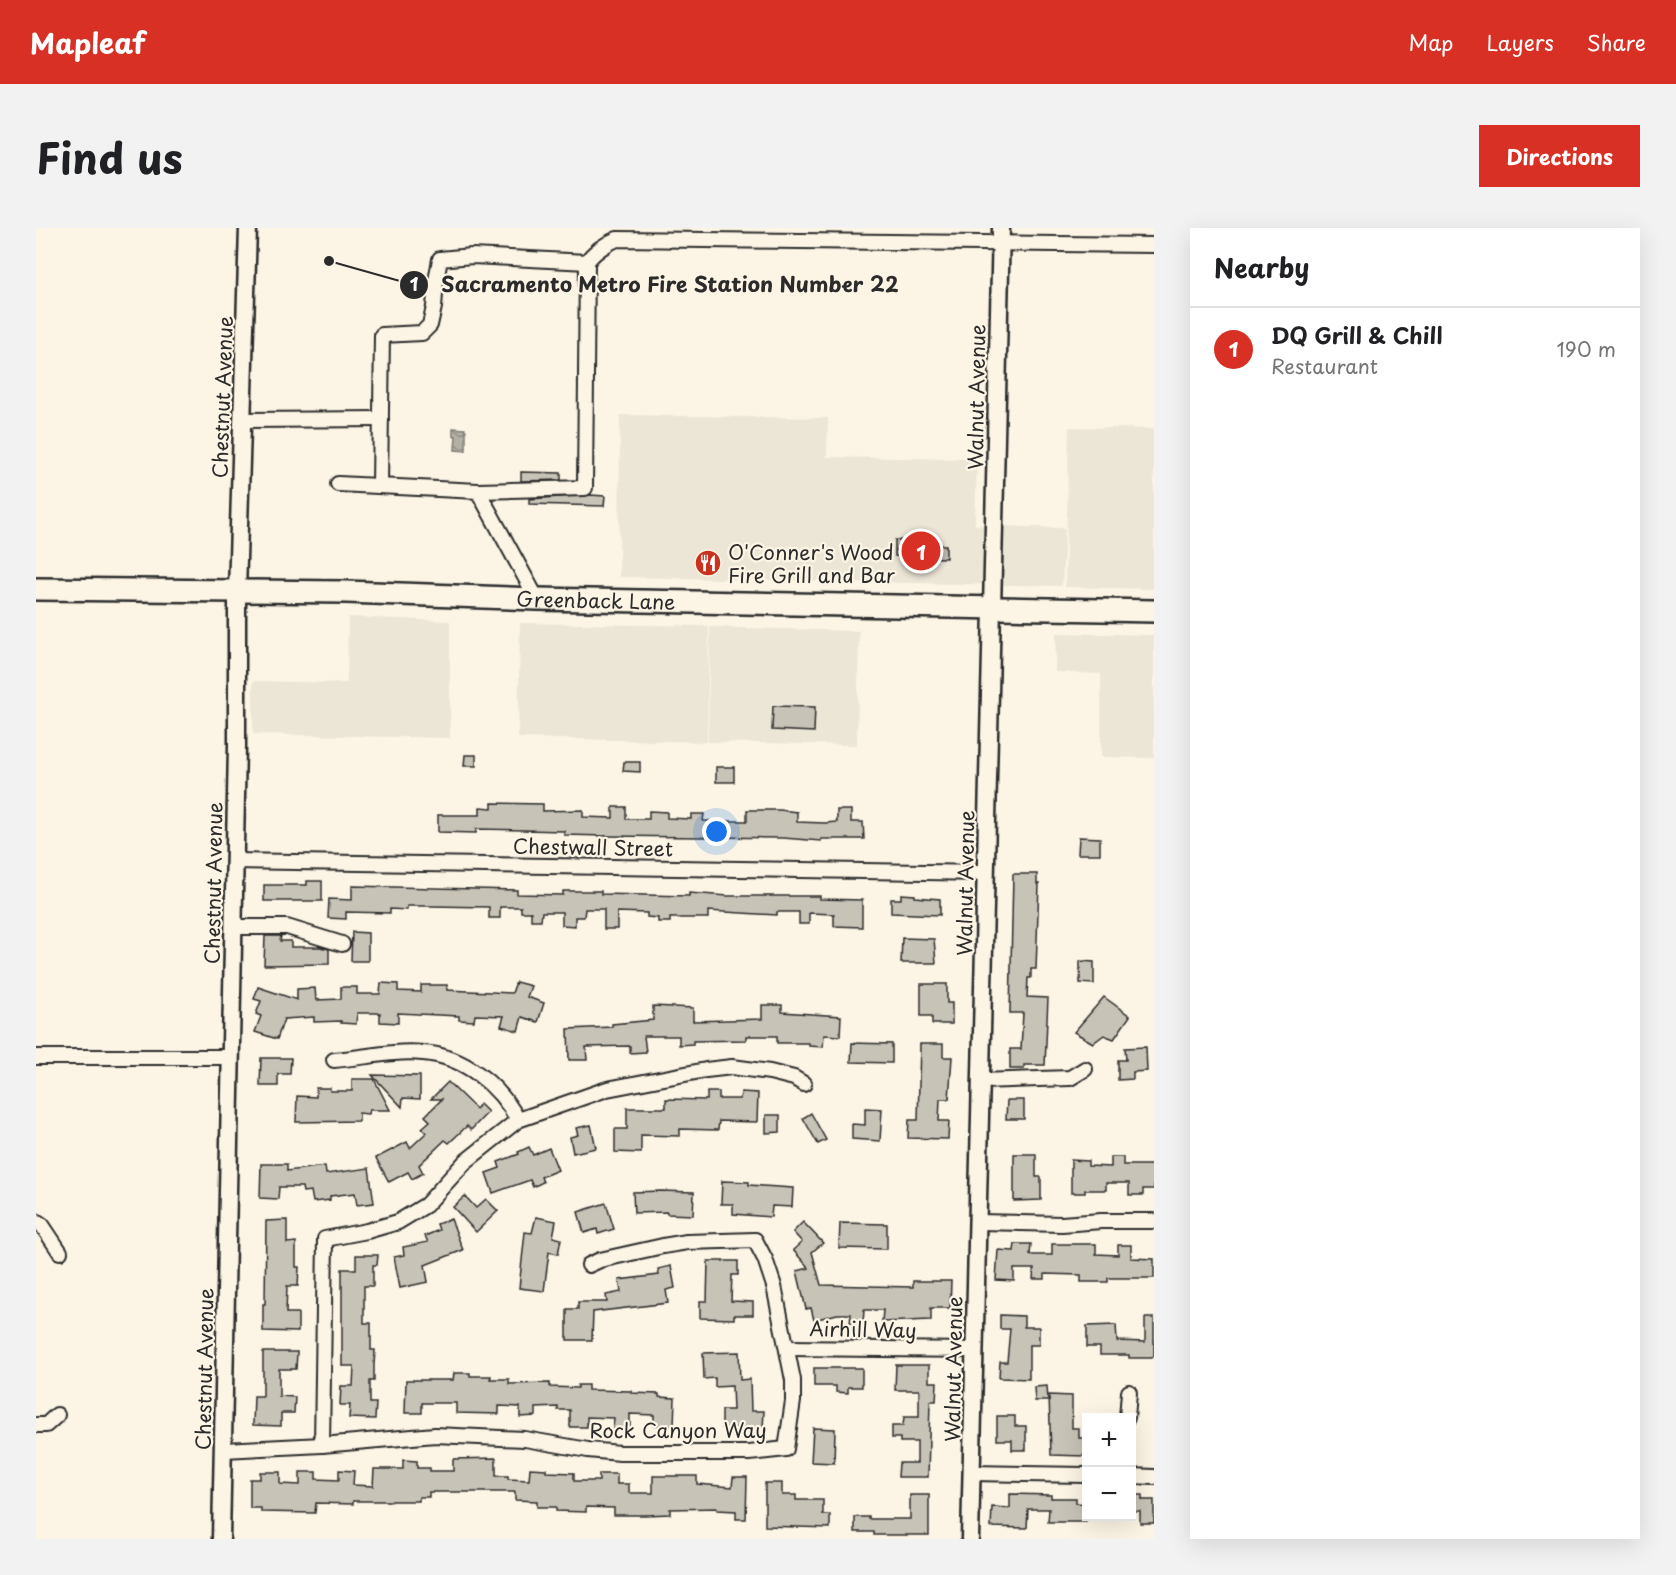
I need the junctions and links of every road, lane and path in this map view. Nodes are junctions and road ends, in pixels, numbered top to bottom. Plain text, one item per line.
1 (248, 228) edge
2 (1000, 236) edge
3 (1154, 245) edge
4 (587, 262) junction
5 (381, 419) junction
6 (244, 420) junction
7 (338, 484) dead end
8 (380, 485) junction
9 (478, 491) junction
10 (36, 589) edge
11 (237, 592) junction
12 (537, 599) junction
13 (992, 608) junction
14 (1154, 611) edge
15 (234, 861) junction
16 (986, 873) junction
17 (233, 927) junction
18 (342, 944) dead end
19 (36, 1057) edge
20 (231, 1057) junction
21 (334, 1060) dead end
22 (1085, 1069) dead end
23 (981, 1081) junction
24 (804, 1084) dead end
25 (518, 1120) junction
26 (36, 1221) edge
27 (1154, 1221) edge
28 (978, 1222) junction
29 (60, 1252) dead end
30 (589, 1265) dead end
31 (787, 1348) junction
32 (975, 1350) junction
33 (1129, 1392) dead end
34 (1127, 1413) edge
35 (57, 1415) dead end
36 (36, 1425) edge
37 (322, 1445) junction
38 (224, 1450) junction
39 (972, 1473) junction
40 (1082, 1475) edge
41 (1136, 1476) edge
42 (1154, 1477) edge
43 (222, 1539) edge
44 (970, 1539) edge

1 - 6 street, Chestnut Avenue
2 - 3 street
2 - 4 street
2 - 13 street, Walnut Avenue
4 - 5 street
4 - 9 street
5 - 6 street
5 - 8 street
6 - 11 street, Chestnut Avenue
7 - 8 street
8 - 9 street
9 - 12 street
10 - 11 main road, Greenback Lane
11 - 12 main road, Greenback Lane
11 - 15 street, Chestnut Avenue
12 - 13 main road, Greenback Lane
13 - 14 main road, Greenback Lane
13 - 16 street, Walnut Avenue
15 - 16 street, Chestwall Street
15 - 17 street, Chestnut Avenue
16 - 23 street, Walnut Avenue
17 - 18 street
17 - 20 street, Chestnut Avenue
19 - 20 street
20 - 38 street, Chestnut Avenue
21 - 25 street
22 - 23 street
23 - 28 street, Walnut Avenue
24 - 25 street
25 - 37 street
26 - 29 street
27 - 28 street
28 - 32 street, Walnut Avenue
30 - 31 street, Rock Canyon Way
31 - 32 street, Airhill Way
31 - 37 street, Rock Canyon Way
32 - 39 street, Walnut Avenue
33 - 34 street
35 - 36 street
37 - 38 street, Rock Canyon Way
38 - 43 street, Chestnut Avenue
39 - 40 street
39 - 44 street, Walnut Avenue
41 - 42 street

